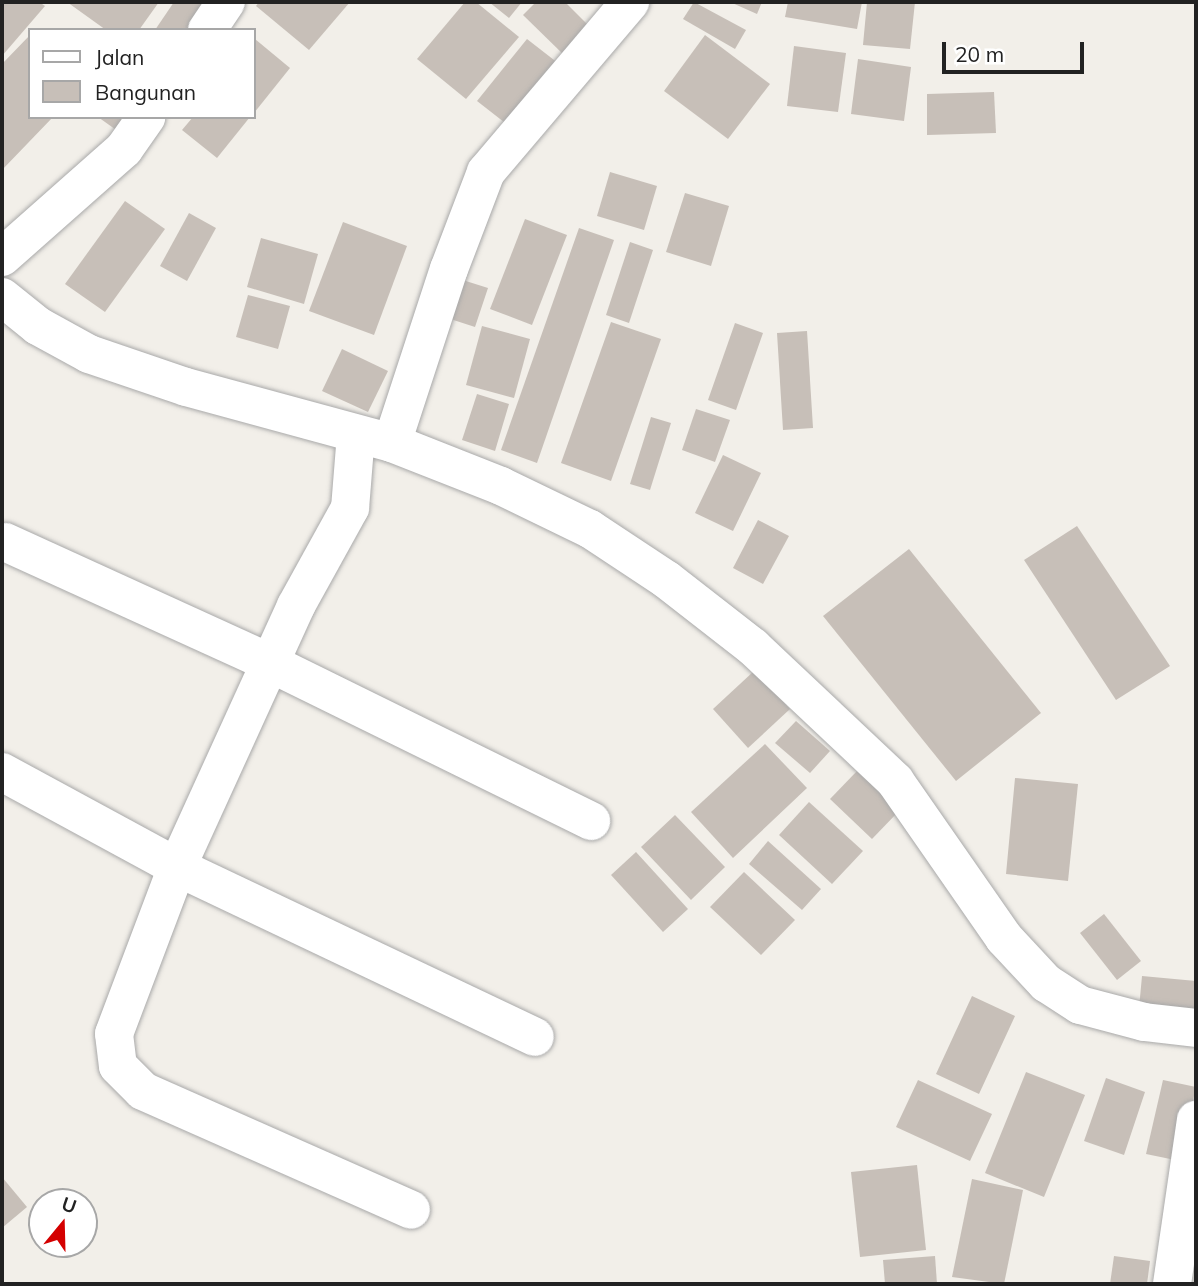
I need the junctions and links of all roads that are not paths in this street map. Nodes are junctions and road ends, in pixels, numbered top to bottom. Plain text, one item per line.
1 (630, 2) edge
2 (145, 119) edge
3 (2, 257) edge
4 (5, 307) edge
5 (374, 438) junction
6 (5, 542) dead end
7 (270, 663) junction
8 (2, 772) edge
9 (591, 821) dead end
10 (177, 867) junction
11 (1196, 1028) edge
12 (535, 1037) dead end
13 (1196, 1121) edge
14 (411, 1210) dead end
15 (1172, 1284) edge

1 - 5 street
2 - 3 street
4 - 5 street
5 - 7 street
5 - 11 street
6 - 7 street
7 - 9 street
7 - 10 street
8 - 10 street
10 - 12 street
10 - 14 street
13 - 15 street

